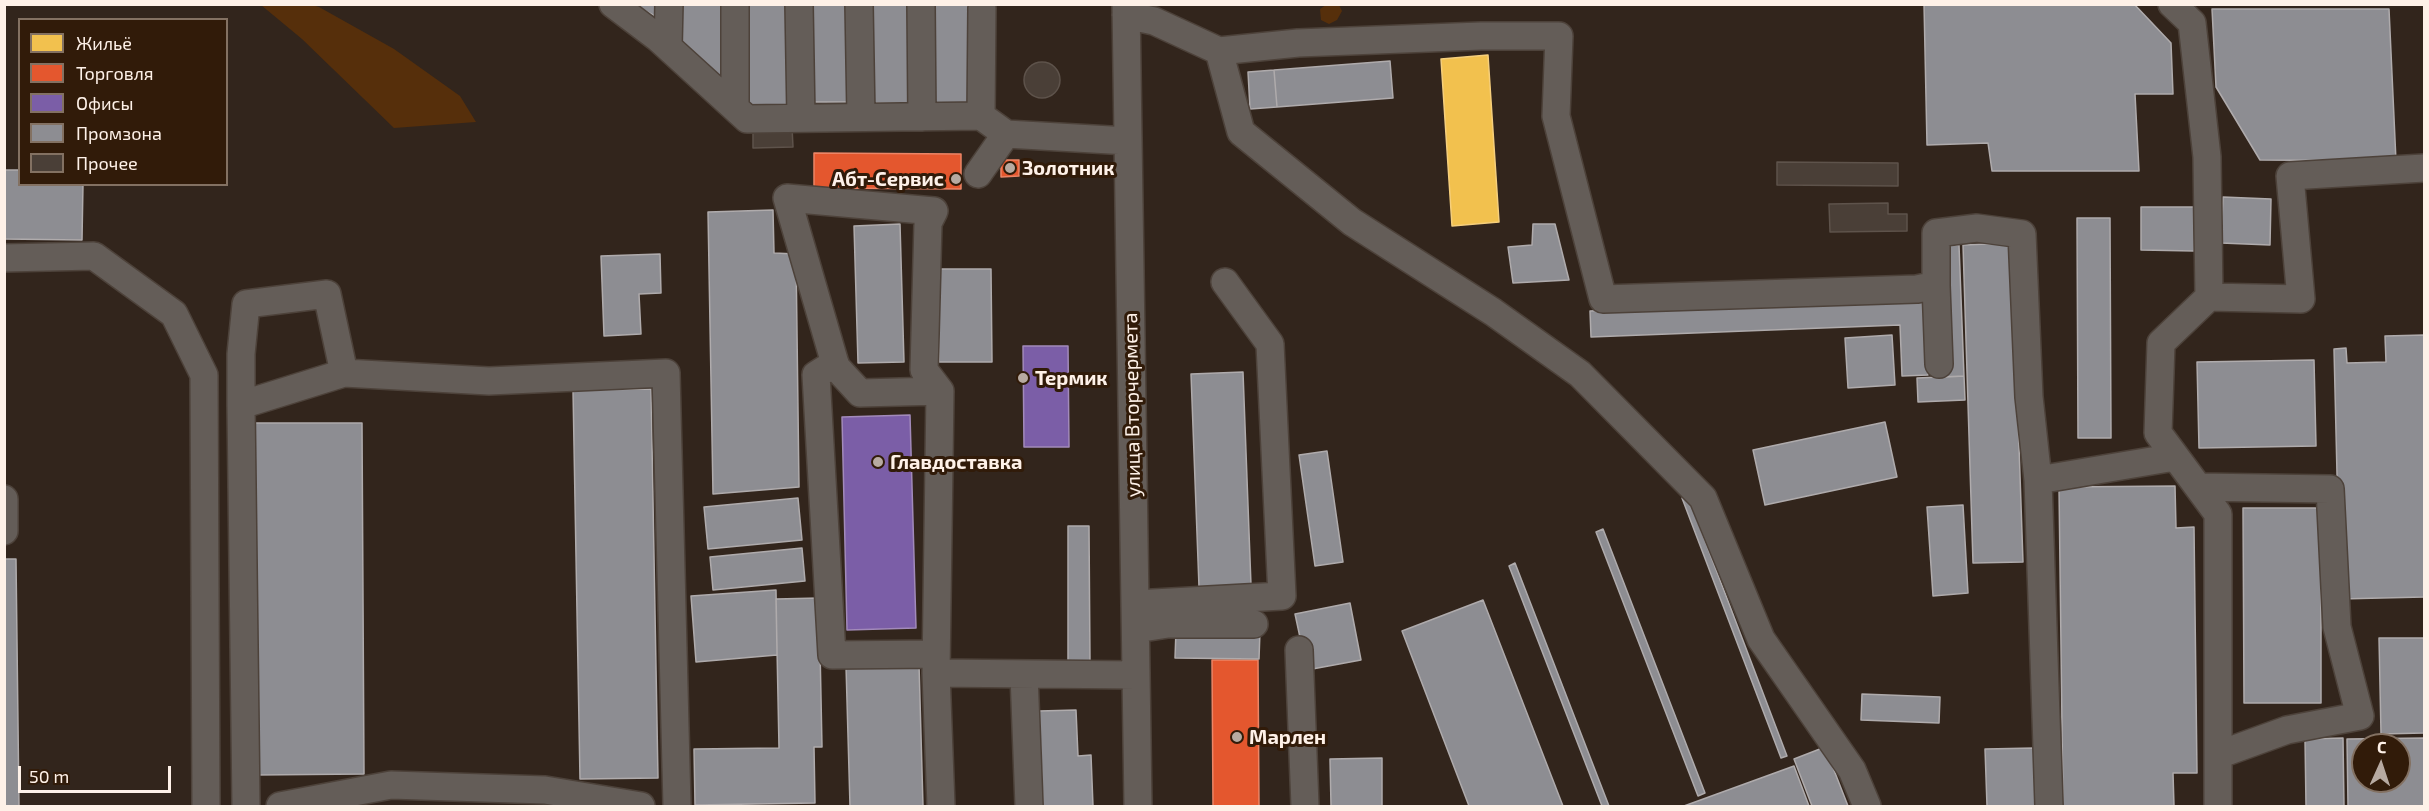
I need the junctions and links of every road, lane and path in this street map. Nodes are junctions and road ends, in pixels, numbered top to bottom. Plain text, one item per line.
1 (612, 4) edge
2 (669, 4) edge
3 (735, 4) edge
4 (799, 4) edge
5 (859, 4) edge
6 (921, 4) edge
7 (2172, 4) edge
8 (982, 8) dead end
9 (1126, 10) edge
10 (668, 47) junction
11 (1219, 51) junction
12 (735, 108) junction
13 (981, 116) junction
14 (861, 117) junction
15 (922, 117) junction
16 (801, 118) junction
17 (1006, 134) junction
18 (1128, 141) junction
19 (2424, 168) edge
20 (978, 174) dead end
21 (4, 258) edge
22 (1225, 282) dead end
23 (1936, 285) junction
24 (2209, 297) junction
25 (835, 363) junction
26 (1939, 364) dead end
27 (345, 373) junction
28 (940, 391) junction
29 (241, 405) junction
30 (2175, 457) junction
31 (2038, 480) junction
32 (2198, 487) junction
33 (4, 499) edge
34 (4, 531) edge
35 (1135, 616) junction
36 (1254, 624) dead end
37 (1299, 650) dead end
38 (936, 664) junction
39 (1024, 674) junction
40 (1136, 675) junction
41 (2218, 755) junction
42 (206, 807) edge
43 (246, 807) edge
44 (280, 807) edge
45 (641, 807) edge
46 (677, 807) edge
47 (941, 807) edge
48 (1029, 807) edge
49 (1138, 807) edge
50 (1305, 807) edge
51 (1867, 807) edge
52 (2049, 807) edge
53 (2218, 807) edge

1 - 10 street
2 - 10 street
3 - 12 street
4 - 16 street
5 - 14 street
6 - 15 street
7 - 24 street
8 - 13 street
9 - 11 street
9 - 18 street, улица Вторчермета
10 - 12 street
11 - 23 street
11 - 51 street
12 - 16 street
13 - 15 street
13 - 17 street
14 - 15 street
14 - 16 street
17 - 18 street
17 - 20 street
18 - 35 street, улица Вторчермета
19 - 24 street
21 - 42 street
22 - 35 street
23 - 26 street
23 - 31 street
24 - 30 street
25 - 28 street
25 - 28 street
25 - 38 street
27 - 29 street
27 - 29 street
27 - 46 street
28 - 38 street
29 - 43 street
30 - 31 street
30 - 32 street
31 - 52 street
32 - 41 street
32 - 41 street
33 - 34 street
35 - 36 street
35 - 40 street, улица Вторчермета
37 - 50 street
38 - 39 street
38 - 47 street
39 - 40 street
39 - 48 street
40 - 49 street, улица Вторчермета
41 - 53 street
44 - 45 street

